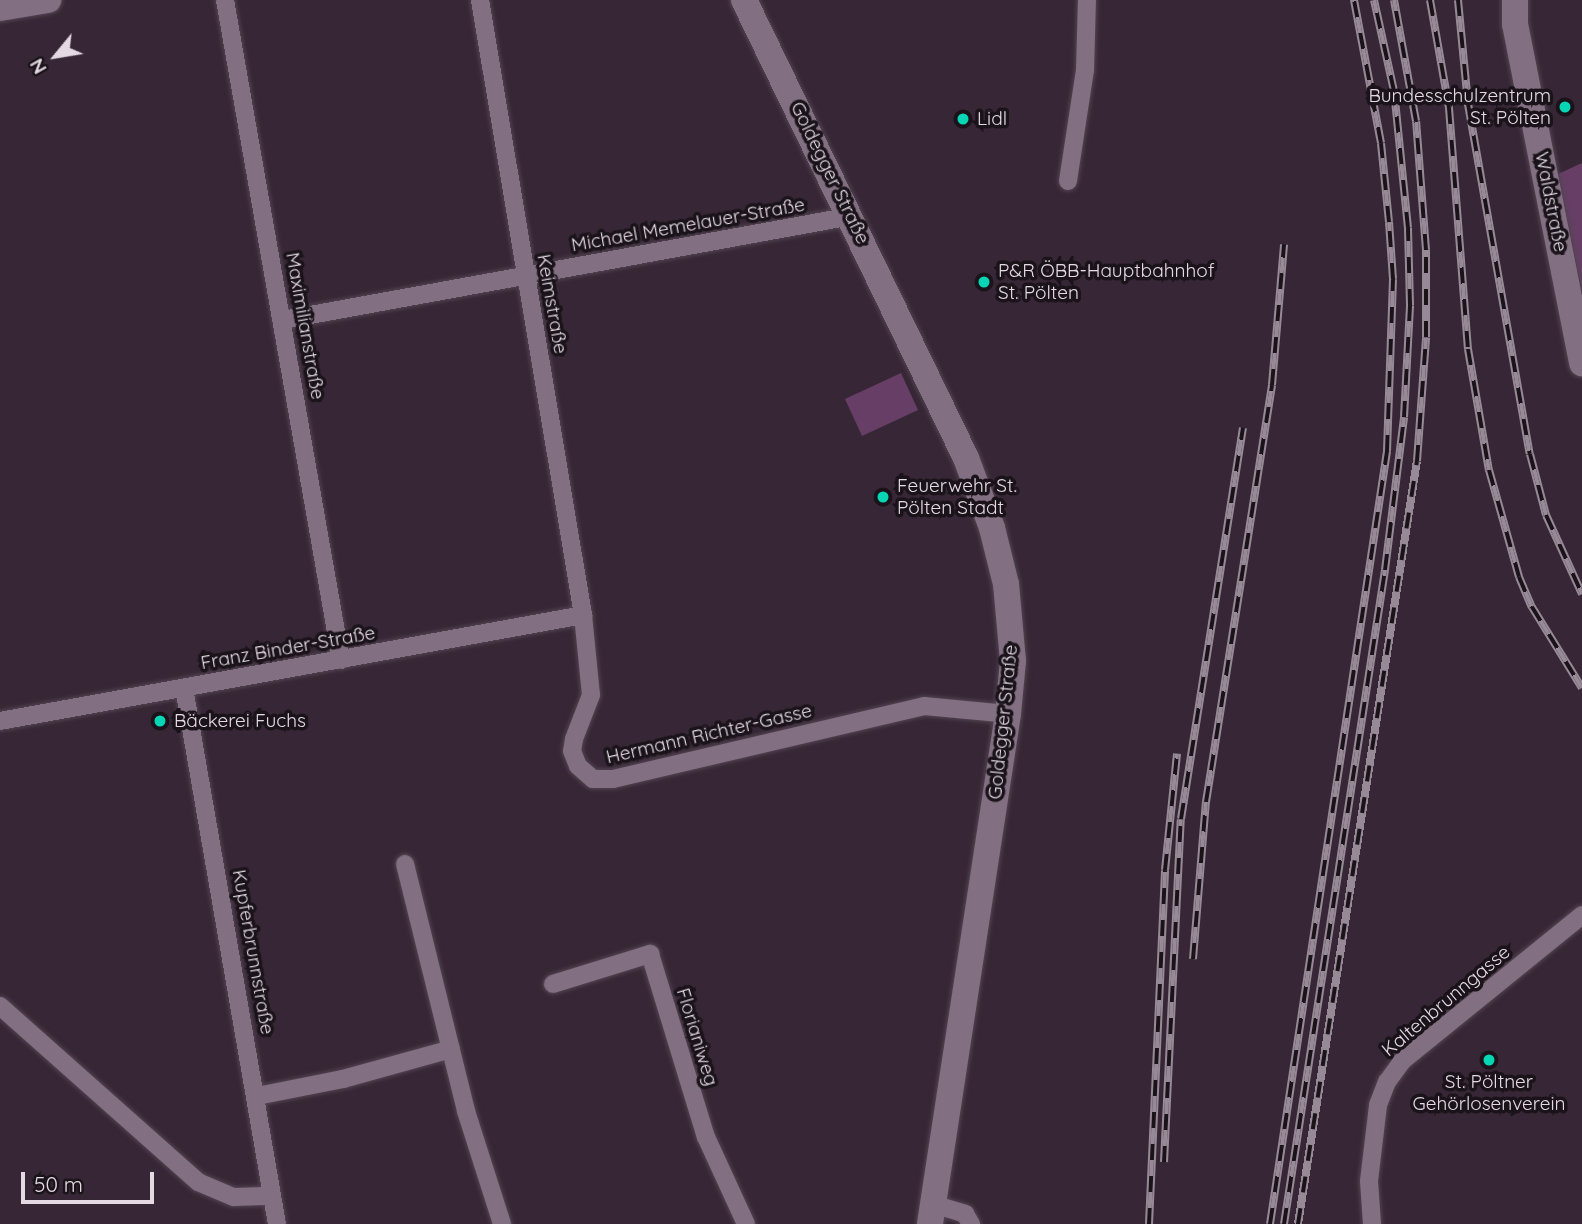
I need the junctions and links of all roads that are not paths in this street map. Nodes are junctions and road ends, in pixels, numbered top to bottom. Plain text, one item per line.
1 (48, 0) edge
2 (225, 0) edge
3 (480, 0) edge
4 (744, 0) edge
5 (1087, 0) edge
6 (1515, 0) edge
7 (0, 8) edge
8 (1068, 181) dead end
9 (852, 216) junction
10 (526, 275) junction
11 (283, 320) junction
12 (1582, 363) edge
13 (583, 615) junction
14 (341, 660) junction
15 (184, 688) junction
16 (1008, 714) junction
17 (0, 721) edge
18 (405, 864) dead end
19 (1582, 915) edge
20 (553, 984) dead end
21 (0, 1006) edge
22 (451, 1049) junction
23 (257, 1096) junction
24 (272, 1196) junction
25 (931, 1214) edge
26 (277, 1224) edge
27 (502, 1224) edge
28 (746, 1224) edge
29 (971, 1224) edge
30 (1372, 1224) edge

1 - 7 main road
2 - 11 street, Maximilianstraße
3 - 10 street, Keimstraße
4 - 9 main road, Goldegger Straße
5 - 8 street
6 - 12 main road, Waldstraße
9 - 10 street, Michael Memelauer-Straße
9 - 16 main road, Goldegger Straße
10 - 11 street, Michael Memelauer-Straße
10 - 13 street, Keimstraße
11 - 14 street, Maximilianstraße
13 - 14 street, Franz Binder-Straße
13 - 16 street, Hermann Richter-Gasse
14 - 15 street, Franz Binder-Straße
15 - 17 street, Franz Binder-Straße
15 - 23 street, Kupferbrunnstraße
16 - 25 main road, Goldegger Straße
18 - 22 street
19 - 30 street, Kaltenbrunngasse
20 - 28 street, Florianiweg
21 - 24 street
22 - 23 street
22 - 27 street
23 - 24 street, Kupferbrunnstraße
24 - 26 street, Kupferbrunnstraße
25 - 29 street, Goldegger Straße

